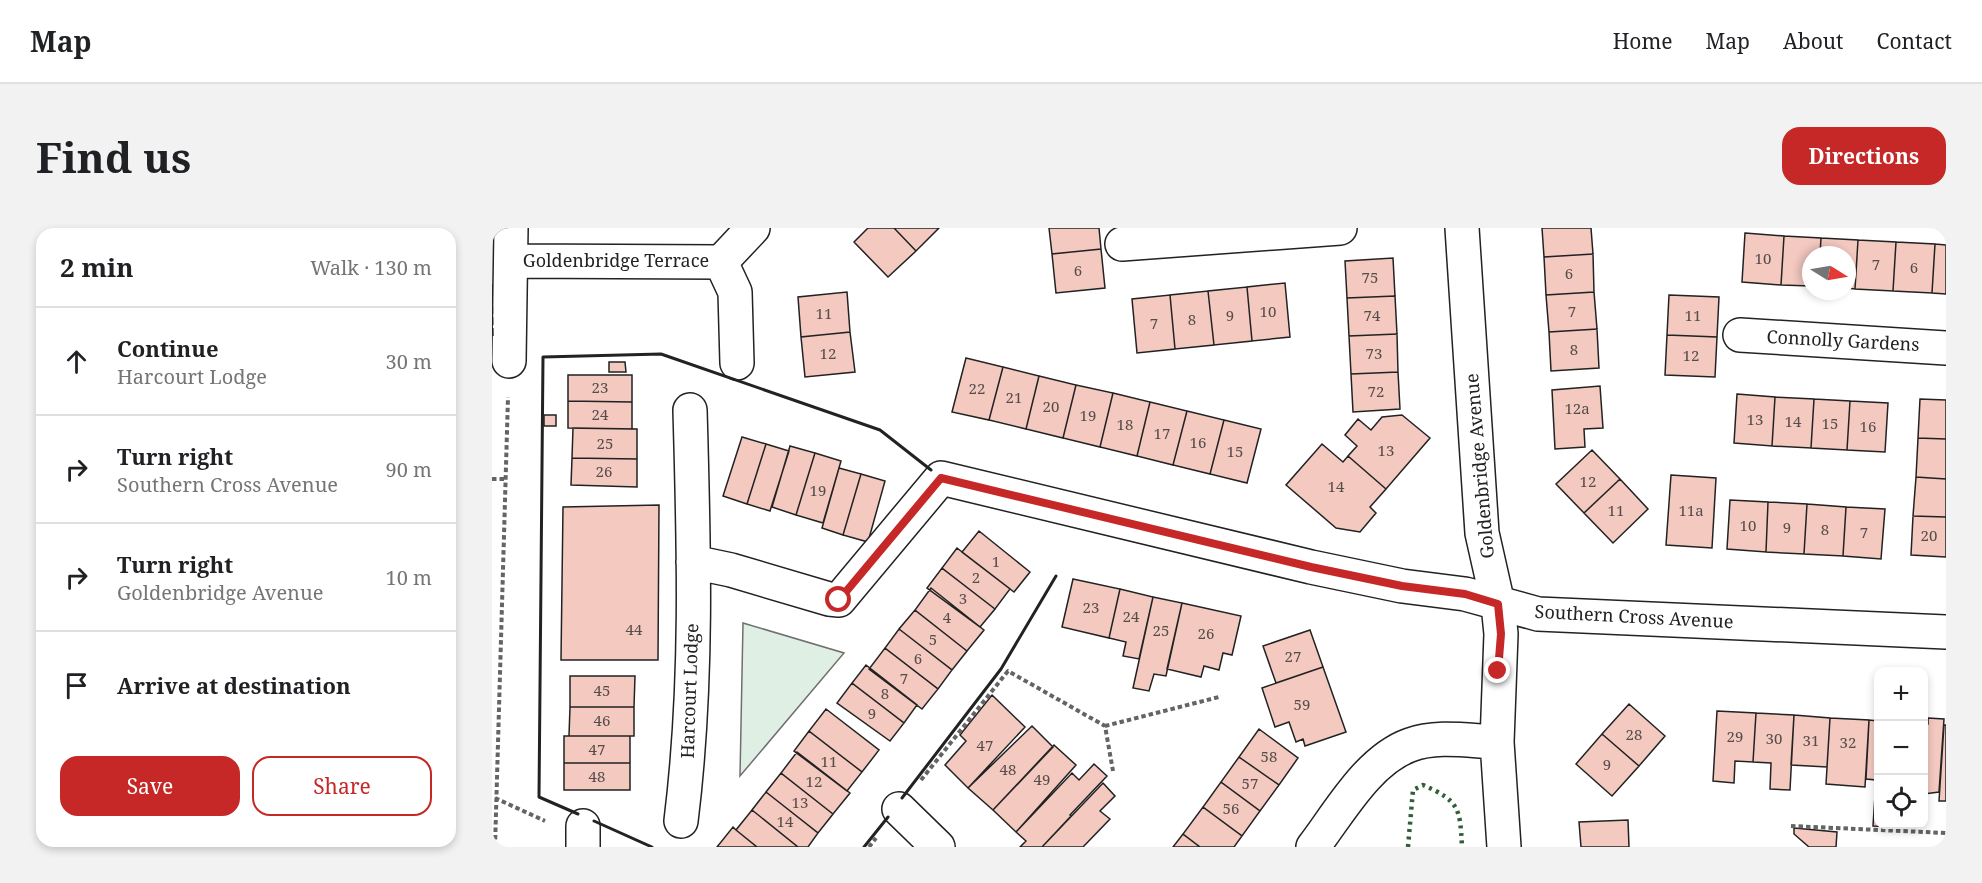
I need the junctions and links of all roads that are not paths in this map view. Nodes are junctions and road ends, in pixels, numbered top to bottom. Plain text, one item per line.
1 (511, 228) edge
2 (753, 228) edge
3 (1340, 228) edge
4 (1462, 228) edge
5 (1122, 244) dead end
6 (511, 261) junction
7 (721, 262) junction
8 (1740, 335) dead end
9 (1946, 348) edge
10 (509, 360) road end
11 (737, 363) dead end
12 (690, 410) dead end
13 (693, 562) junction
14 (1498, 604) junction
15 (1946, 632) edge
16 (1497, 742) junction
17 (899, 809) road end
18 (681, 821) dead end
19 (939, 847) edge
20 (1313, 847) edge
21 (1504, 847) edge

1 - 6 street
2 - 7 street, Goldenbridge Terrace
3 - 5 street
4 - 14 street, Goldenbridge Avenue
6 - 7 street, Goldenbridge Terrace
6 - 10 street
7 - 11 street, Goldenbridge Terrace
8 - 9 street, Connolly Gardens
12 - 13 street, Harcourt Lodge
13 - 14 street, Southern Cross Avenue
13 - 18 street, Harcourt Lodge
14 - 15 street, Southern Cross Avenue
14 - 16 street, Goldenbridge Avenue
16 - 20 street
16 - 21 street, Goldenbridge Avenue
17 - 19 street

